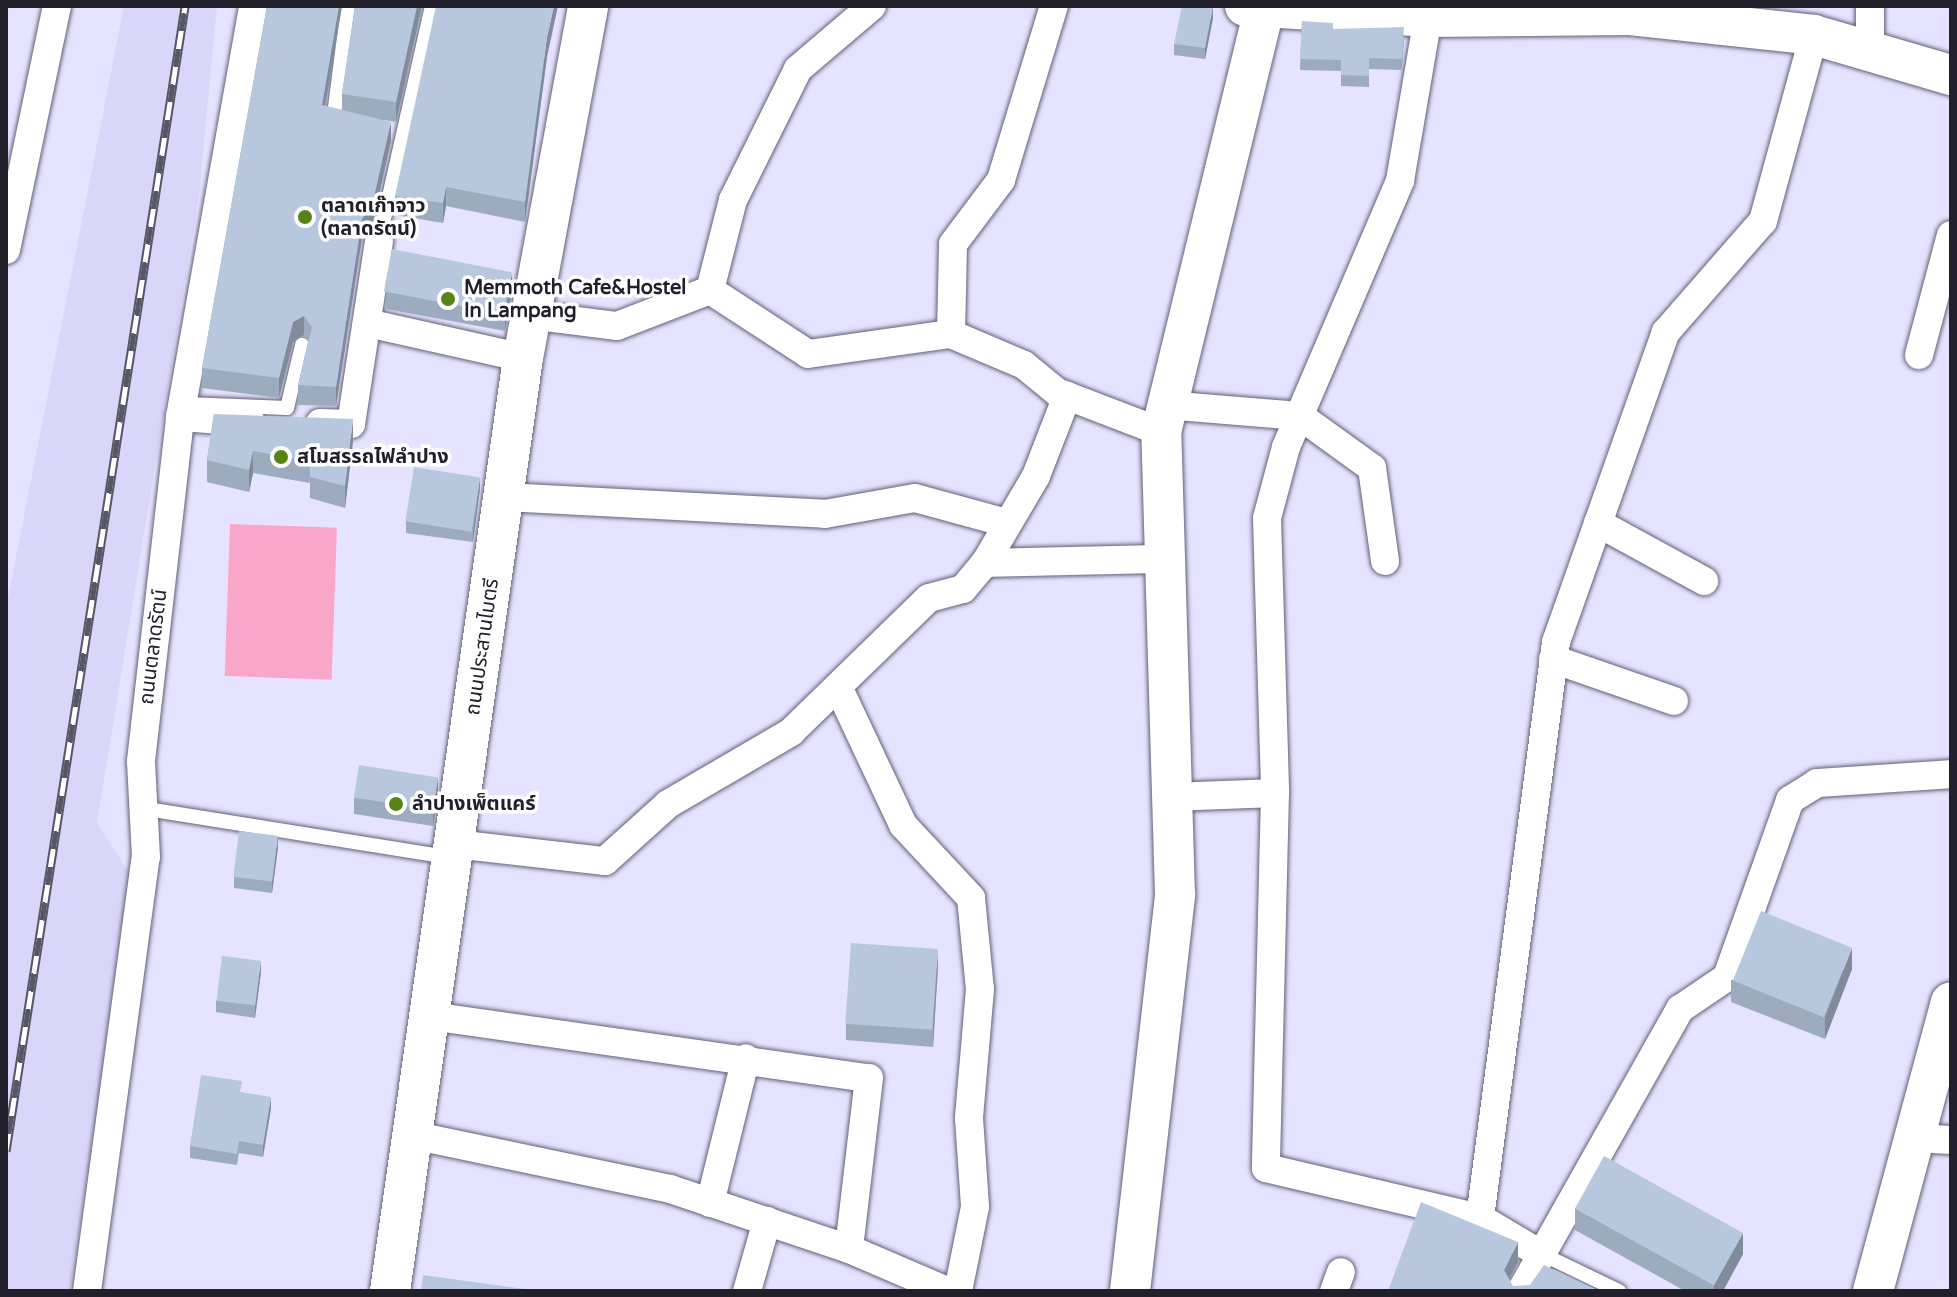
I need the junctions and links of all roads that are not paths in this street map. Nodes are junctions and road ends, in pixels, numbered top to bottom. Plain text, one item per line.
1 (57, 6) edge
2 (253, 6) edge
3 (348, 6) edge
4 (432, 6) edge
5 (588, 6) edge
6 (872, 6) edge
7 (1054, 6) edge
8 (1870, 6) edge
9 (1258, 7) edge
10 (1555, 12) edge
11 (1428, 17) junction
12 (1814, 35) junction
13 (1870, 47) junction
14 (1951, 75) edge
15 (351, 130) edge
16 (1951, 235) edge
17 (379, 241) joint
18 (6, 250) edge
19 (710, 290) junction
20 (530, 315) junction
21 (367, 323) junction
22 (951, 334) junction
23 (302, 345) dead end
24 (1919, 355) dead end
25 (523, 358) junction
26 (1067, 396) junction
27 (183, 411) junction
28 (1300, 416) junction
29 (1163, 419) junction
30 (505, 497) junction
31 (1007, 523) junction
32 (1598, 523) junction
33 (1166, 559) junction
34 (1385, 561) dead end
35 (985, 563) junction
36 (1704, 581) dead end
37 (1553, 659) junction
38 (840, 691) junction
39 (1674, 701) dead end
40 (1951, 774) edge
41 (1275, 793) junction
42 (1172, 797) junction
43 (139, 808) junction
44 (454, 851) junction
45 (1951, 1002) edge
46 (431, 1016) junction
47 (746, 1058) junction
48 (412, 1135) junction
49 (1933, 1139) edge
50 (710, 1203) junction
51 (1480, 1218) junction
52 (767, 1221) junction
53 (849, 1249) junction
54 (1539, 1253) junction
55 (87, 1291) edge
56 (390, 1291) edge
57 (747, 1291) edge
58 (947, 1291) edge
59 (958, 1291) edge
60 (1130, 1291) edge
61 (1521, 1291) edge
62 (1619, 1291) edge
63 (1873, 1291) edge

1 - 18 street
2 - 27 street, ถนนตลาดรัตน์
3 - 15 lane
4 - 17 lane
5 - 20 street, ถนนประสานไมตรี
6 - 19 street
7 - 22 street
8 - 13 street
9 - 11 street
9 - 29 street
10 - 11 street
10 - 12 street
11 - 28 street
12 - 13 street
12 - 32 street
13 - 14 street
16 - 24 street
17 - 21 street
19 - 20 street
19 - 22 street
20 - 25 street, ถนนประสานไมตรี
21 - 25 street
21 - 27 street
22 - 26 street
23 - 27 lane
25 - 30 street, ถนนประสานไมตรี
26 - 29 street
26 - 31 street
27 - 43 street, ถนนตลาดรัตน์
28 - 29 street
28 - 34 street
28 - 41 street
29 - 33 street
30 - 31 street
30 - 44 street, ถนนประสานไมตรี
31 - 35 street
32 - 36 street
32 - 37 street
33 - 35 street
33 - 42 street
35 - 38 street
37 - 39 street
37 - 51 street
38 - 44 street
38 - 59 street
40 - 54 street
41 - 42 street
41 - 51 street
42 - 60 street
43 - 44 lane
43 - 55 street, ถนนตลาดรัตน์
44 - 46 street, ถนนประสานไมตรี
45 - 49 street
46 - 47 street
46 - 48 street, ถนนประสานไมตรี
47 - 50 street
47 - 53 street
48 - 50 street
48 - 56 street, ถนนประสานไมตรี
49 - 63 street
50 - 52 street
51 - 54 street
52 - 53 street
52 - 57 street
53 - 58 street
54 - 61 street
54 - 62 lane

